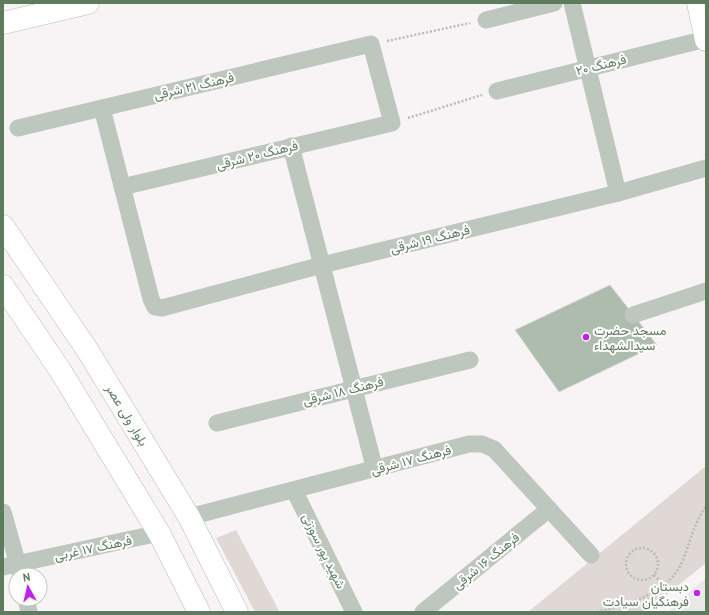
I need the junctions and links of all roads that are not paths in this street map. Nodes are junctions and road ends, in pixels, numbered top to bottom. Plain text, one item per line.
1 (88, 3) edge
2 (554, 3) edge
3 (572, 3) edge
4 (486, 20) road end
5 (3, 23) edge
6 (703, 24) edge
7 (588, 69) junction
8 (496, 91) road end
9 (102, 108) junction
10 (392, 123) joint
11 (18, 128) dead end
12 (291, 146) junction
13 (706, 168) edge
14 (122, 187) junction
15 (618, 193) junction
16 (3, 226) edge
17 (322, 265) junction
18 (3, 286) edge
19 (706, 291) edge
20 (634, 315) dead end
21 (470, 360) dead end
22 (354, 389) junction
23 (217, 423) dead end
24 (375, 470) junction
25 (294, 490) junction
26 (549, 509) junction
27 (3, 512) edge
28 (189, 517) junction
29 (160, 533) junction
30 (591, 555) dead end
31 (14, 567) edge
32 (22, 567) edge
33 (199, 612) edge
34 (236, 612) edge
35 (354, 612) edge
36 (423, 612) edge

1 - 5 main road
2 - 4 street
3 - 7 street
6 - 7 street, فرهنگ ۲۰
7 - 8 street, فرهنگ ۲۰
7 - 15 street
9 - 10 street, فرهنگ ۲۱ شرقی
9 - 11 street, فرهنگ ۲۱ شرقی
9 - 14 street
10 - 12 street, فرهنگ ۲۰ شرقی
12 - 14 street, فرهنگ ۲۰ شرقی
12 - 17 street
13 - 15 street, فرهنگ ۱۹ شرقی
14 - 17 street, فرهنگ ۱۹ شرقی
15 - 17 street, فرهنگ ۱۹ شرقی
16 - 28 main road, بلوار ولی عصر
17 - 22 street
18 - 29 main road
19 - 20 street
21 - 22 street, فرهنگ ۱۸ شرقی
22 - 23 street, فرهنگ ۱۸ شرقی
22 - 24 street
24 - 25 street, فرهنگ ۱۷ شرقی
24 - 26 street, فرهنگ ۱۷ شرقی
25 - 28 street, فرهنگ ۱۷ شرقی
25 - 35 street, شهید پور سوزنی
26 - 30 street, فرهنگ ۱۷ شرقی
26 - 36 street, فرهنگ ۱۶ شرقی
27 - 31 street
28 - 34 main road, بلوار ولی عصر
29 - 32 street, فرهنگ ۱۷ غربی
29 - 33 main road

